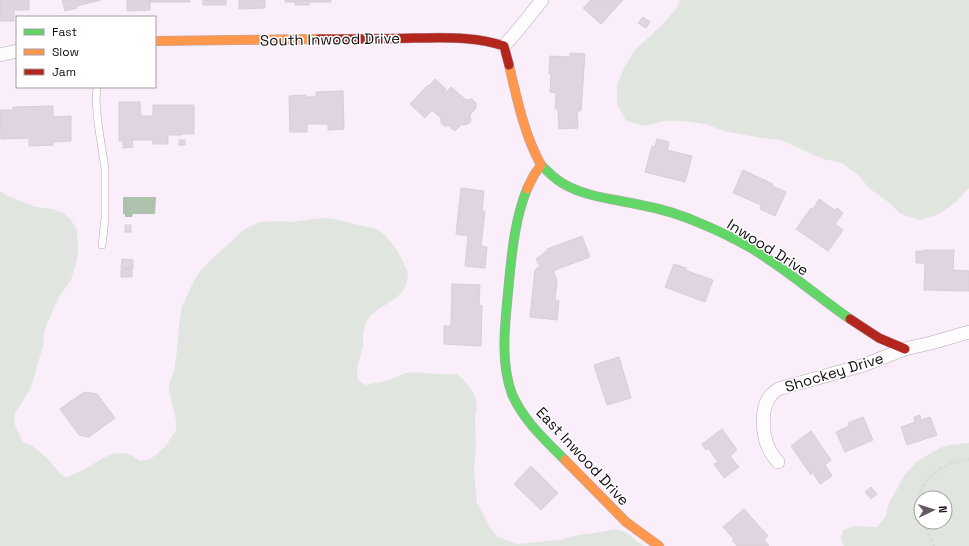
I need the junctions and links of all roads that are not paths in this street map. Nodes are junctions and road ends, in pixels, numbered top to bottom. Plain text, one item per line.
1 (542, 0) edge
2 (156, 41) edge
3 (504, 46) junction
4 (16, 51) edge
5 (0, 55) edge
6 (97, 88) edge
7 (541, 165) junction
8 (102, 245) dead end
9 (969, 332) edge
10 (905, 349) junction
11 (778, 462) dead end
12 (659, 546) edge

1 - 3 street
2 - 3 street, South Inwood Drive
3 - 7 street
4 - 5 street
6 - 8 lane
7 - 10 street, Inwood Drive
7 - 12 street, East Inwood Drive
9 - 10 street, Shockey Drive
10 - 11 street, Shockey Drive

